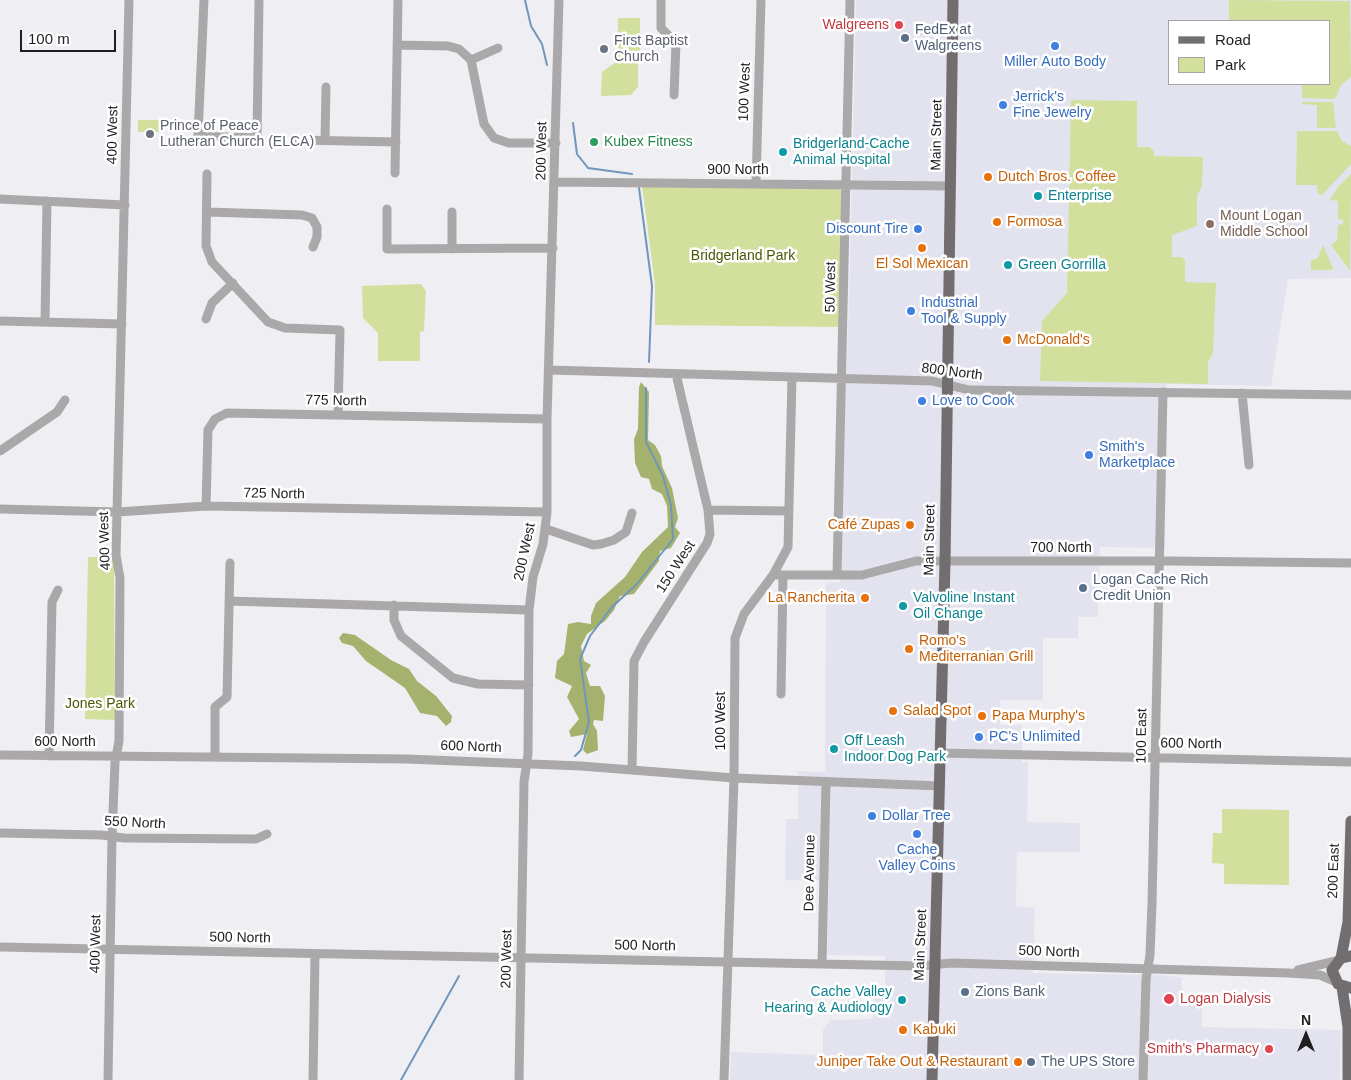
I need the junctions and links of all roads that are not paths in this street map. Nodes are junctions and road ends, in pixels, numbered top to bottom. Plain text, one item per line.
1 (129, 0) edge
2 (204, 0) edge
3 (260, 0) edge
4 (398, 0) edge
5 (559, 0) edge
6 (661, 0) edge
7 (762, 0) edge
8 (850, 0) edge
9 (952, 0) edge
10 (397, 45) junction
11 (498, 48) dead end
12 (471, 60) junction
13 (326, 87) dead end
14 (674, 95) dead end
15 (299, 140) dead end
16 (325, 140) junction
17 (396, 142) junction
18 (556, 143) junction
19 (395, 173) dead end
20 (207, 174) dead end
21 (556, 182) junction
22 (756, 184) junction
23 (847, 184) junction
24 (951, 186) junction
25 (0, 200) edge
26 (47, 201) junction
27 (125, 205) junction
28 (387, 209) dead end
29 (207, 212) junction
30 (452, 212) dead end
31 (313, 247) dead end
32 (553, 248) junction
33 (452, 250) junction
34 (233, 283) junction
35 (206, 320) dead end
36 (0, 321) edge
37 (44, 322) junction
38 (122, 324) junction
39 (550, 370) junction
40 (676, 374) junction
41 (792, 377) junction
42 (842, 378) junction
43 (948, 386) junction
44 (1163, 392) junction
45 (1242, 394) junction
46 (1351, 395) edge
47 (65, 400) dead end
48 (338, 415) junction
49 (548, 419) junction
50 (0, 450) edge
51 (1249, 465) dead end
52 (206, 506) junction
53 (0, 509) edge
54 (708, 510) junction
55 (788, 511) junction
56 (118, 512) junction
57 (547, 512) junction
58 (632, 513) dead end
59 (546, 529) junction
60 (1159, 561) junction
61 (945, 562) junction
62 (230, 563) dead end
63 (1351, 563) edge
64 (773, 575) junction
65 (783, 575) junction
66 (837, 575) junction
67 (58, 590) dead end
68 (229, 600) junction
69 (394, 605) junction
70 (529, 610) junction
71 (528, 685) junction
72 (782, 694) dead end
73 (940, 753) junction
74 (0, 755) edge
75 (49, 756) junction
76 (116, 756) junction
77 (215, 757) junction
78 (1155, 757) junction
79 (1351, 762) edge
80 (527, 764) junction
81 (632, 770) junction
82 (734, 778) junction
83 (826, 782) junction
84 (940, 786) junction
85 (1351, 821) edge
86 (0, 833) edge
87 (266, 834) dead end
88 (112, 836) junction
89 (1348, 922) junction
90 (1351, 936) edge
91 (0, 947) edge
92 (110, 948) junction
93 (315, 954) junction
94 (521, 958) junction
95 (1343, 958) edge
96 (727, 962) junction
97 (822, 964) junction
98 (936, 964) junction
99 (1147, 969) junction
100 (1288, 973) junction
101 (1342, 985) edge
102 (1350, 1023) edge
103 (108, 1080) edge
104 (312, 1080) edge
105 (519, 1080) edge
106 (724, 1080) edge
107 (932, 1080) edge
108 (1143, 1080) edge
109 (1348, 1080) edge

1 - 27 street, 400 West
2 - 3 street
4 - 10 street
5 - 18 street, 200 West
6 - 14 street
7 - 22 street, 100 West
8 - 23 street, 50 West
9 - 24 main road, Main Street
10 - 12 street
10 - 17 street
11 - 12 street
12 - 18 street
13 - 16 street
15 - 16 street
16 - 17 street
17 - 19 street
18 - 21 street, 200 West
20 - 29 street
21 - 22 street, 900 North
21 - 32 street, 200 West
22 - 23 street, 900 North
23 - 24 street, 900 North
23 - 42 street, 50 West
24 - 43 main road, Main Street
25 - 26 street
26 - 27 street
26 - 37 street
27 - 38 street, 400 West
28 - 33 street
29 - 31 street
29 - 34 street
30 - 33 street
32 - 33 street
32 - 39 street, 200 West
34 - 35 street
34 - 48 street
36 - 37 street
37 - 38 street
38 - 56 street, 400 West
39 - 40 street, 800 North
39 - 49 street, 200 West
40 - 41 street, 800 North
40 - 54 street, 150 West
41 - 42 street, 800 North
41 - 55 street, 100 West
42 - 43 street, 800 North
42 - 66 street, 50 West
43 - 44 street, 800 North
43 - 61 main road, Main Street
44 - 45 street, 800 North
44 - 60 street, 100 East
45 - 46 street, 800 North
45 - 51 street
47 - 50 street
48 - 49 street, 775 North
48 - 52 street, 775 North
49 - 57 street, 200 West
52 - 56 street, 725 North
52 - 57 street, 725 North
53 - 56 street, 725 North
54 - 55 street
54 - 81 street, 150 West
55 - 64 street, 100 West
56 - 76 street, 400 West
57 - 59 street, 200 West
58 - 59 street
59 - 70 street, 200 West
60 - 61 street, 700 North
60 - 63 street, 700 North
60 - 78 street, 100 East
61 - 66 street, 700 North
61 - 73 main road, Main Street
62 - 68 street
64 - 65 street, 700 North
64 - 82 street, 100 West
65 - 66 street, 700 North
65 - 72 street
67 - 75 street
68 - 69 street
68 - 77 street
69 - 70 street
69 - 71 street
70 - 71 street, 200 West
71 - 80 street, 200 West
73 - 78 street, 600 North
73 - 84 main road, Main Street
74 - 75 street, 600 North
75 - 76 street, 600 North
76 - 77 street, 600 North
76 - 88 street, 400 West
77 - 80 street, 600 North
78 - 79 street, 600 North
78 - 99 street, 100 East
80 - 81 street, 600 North
80 - 94 street, 200 West
81 - 82 street, 600 North
82 - 83 street, 600 North
82 - 96 street, 100 West
83 - 84 street, 600 North
83 - 97 street, Dee Avenue
84 - 98 main road, Main Street
85 - 89 main road, 200 East
86 - 88 street, 550 North
87 - 88 street, 550 North
88 - 92 street, 400 West
89 - 90 main road, 200 East
89 - 95 main road, 200 East
91 - 92 street, 500 North
92 - 93 street, 500 North
92 - 103 street, 400 West
93 - 94 street, 500 North
93 - 104 street
94 - 96 street, 500 North
94 - 105 street, 200 West
95 - 100 street, 500 North
95 - 101 main road, 200 East
96 - 97 street, 500 North
96 - 106 street, 100 West
97 - 98 street, 500 North
98 - 99 street, 500 North
98 - 107 main road, Main Street
99 - 100 street, 500 North
99 - 108 street, 100 East
100 - 101 street, 500 North
101 - 102 main road
102 - 109 main road

